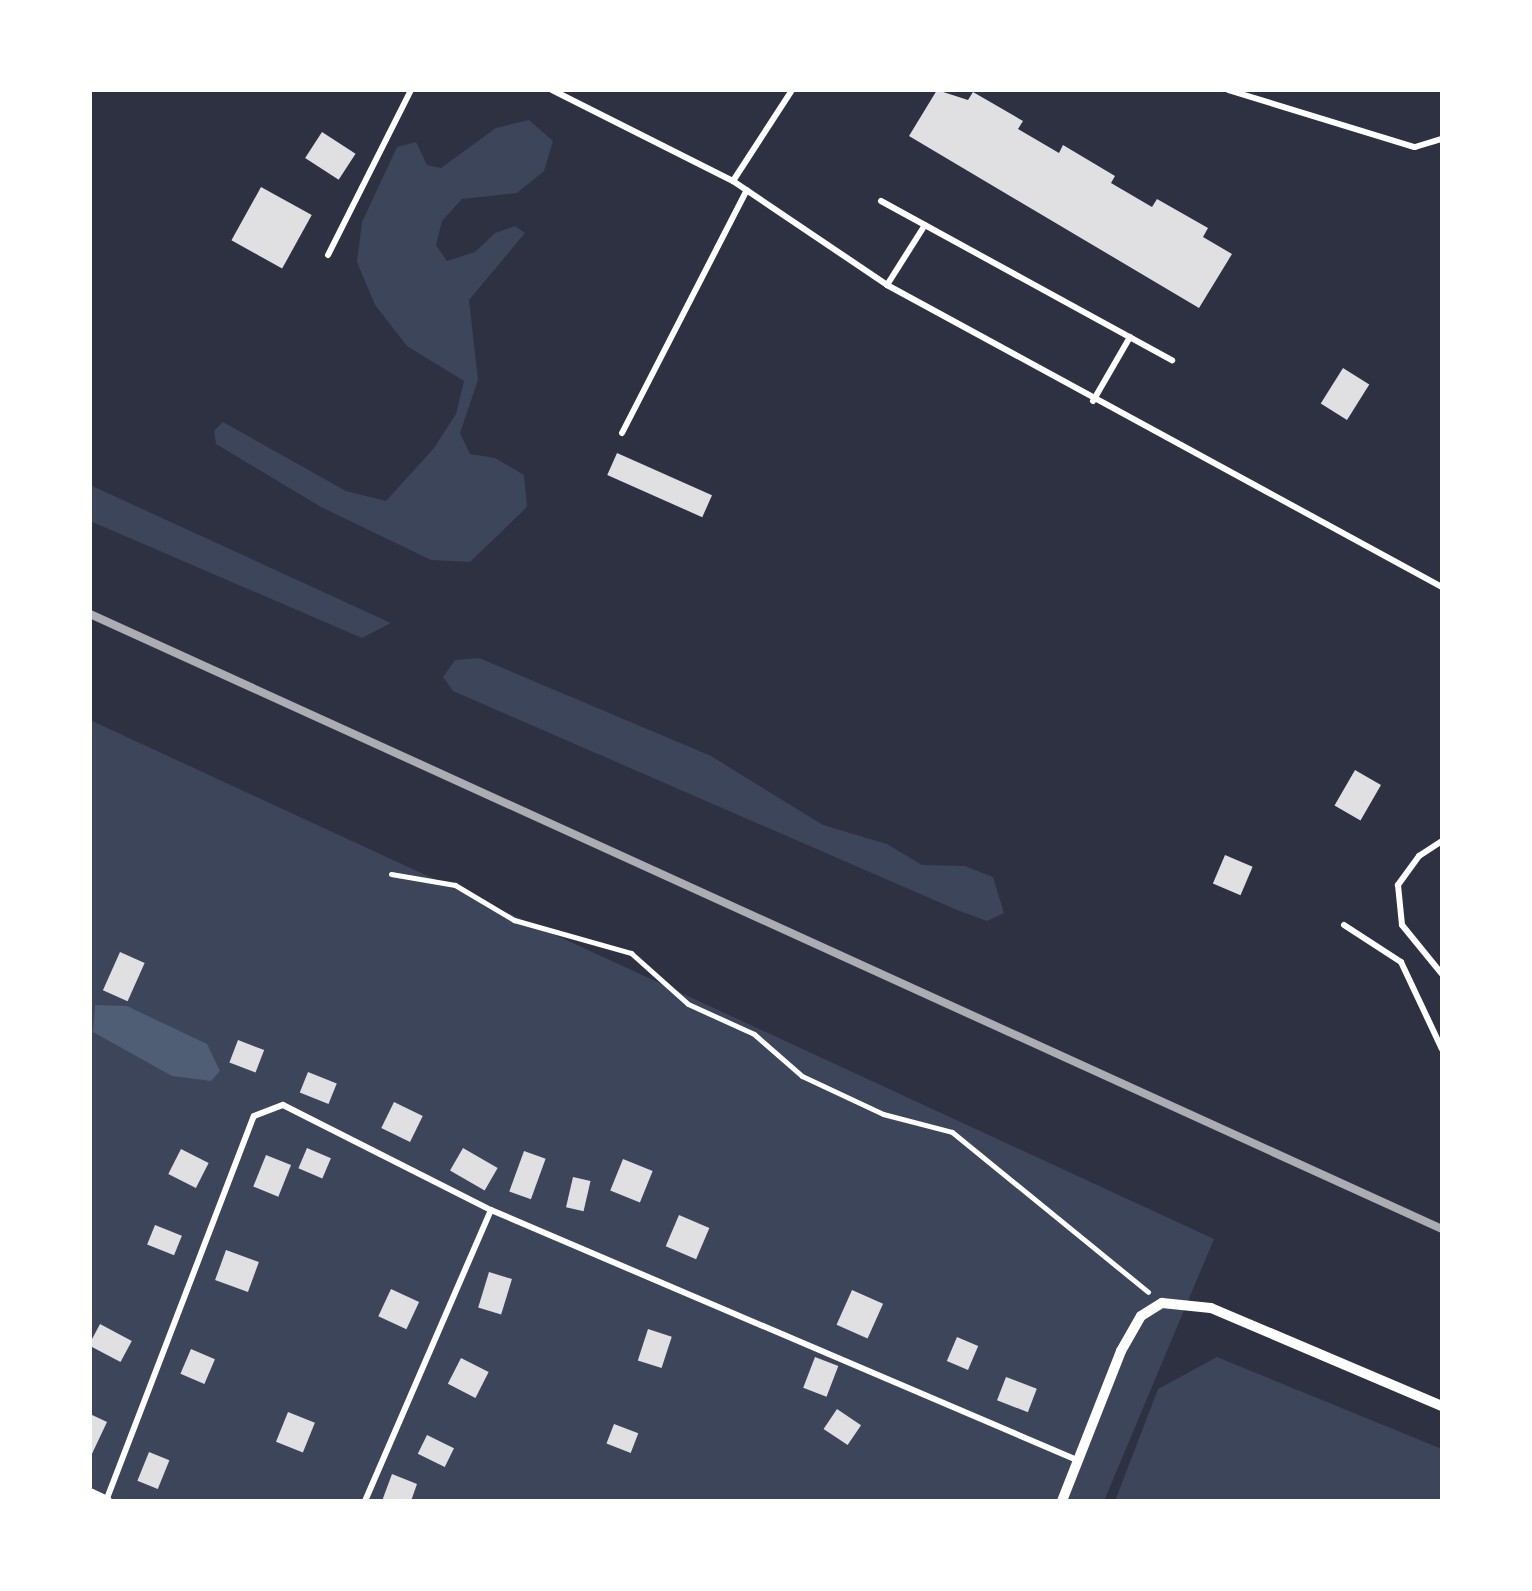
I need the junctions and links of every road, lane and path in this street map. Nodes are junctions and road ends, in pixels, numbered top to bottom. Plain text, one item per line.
1 (411, 90) edge
2 (552, 90) edge
3 (792, 90) edge
4 (1228, 90) edge
5 (1442, 140) edge
6 (733, 181) junction
7 (747, 190) junction
8 (882, 201) dead end
9 (924, 225) junction
10 (328, 254) dead end
11 (887, 285) junction
12 (1130, 337) junction
13 (1172, 360) dead end
14 (1093, 401) junction
15 (622, 433) dead end
16 (1442, 587) edge
17 (1442, 841) edge
18 (391, 874) dead end
19 (1344, 926) dead end
20 (1442, 974) edge
21 (1442, 1050) edge
22 (491, 1210) junction
23 (1162, 1303) junction
24 (1442, 1406) edge
25 (1078, 1460) junction
26 (90, 1493) edge
27 (107, 1501) edge
28 (365, 1501) edge
29 (1062, 1501) edge

1 - 10 lane
2 - 6 lane
3 - 6 lane
4 - 5 lane
6 - 7 lane
7 - 11 lane
7 - 15 lane
8 - 9 lane
9 - 11 lane
9 - 12 lane
11 - 14 lane
12 - 13 lane
12 - 14 lane
14 - 16 lane
17 - 20 lane
18 - 23 path
19 - 21 lane
22 - 25 lane
22 - 27 lane
22 - 28 lane
23 - 24 street
23 - 25 street
25 - 29 street
26 - 27 street

